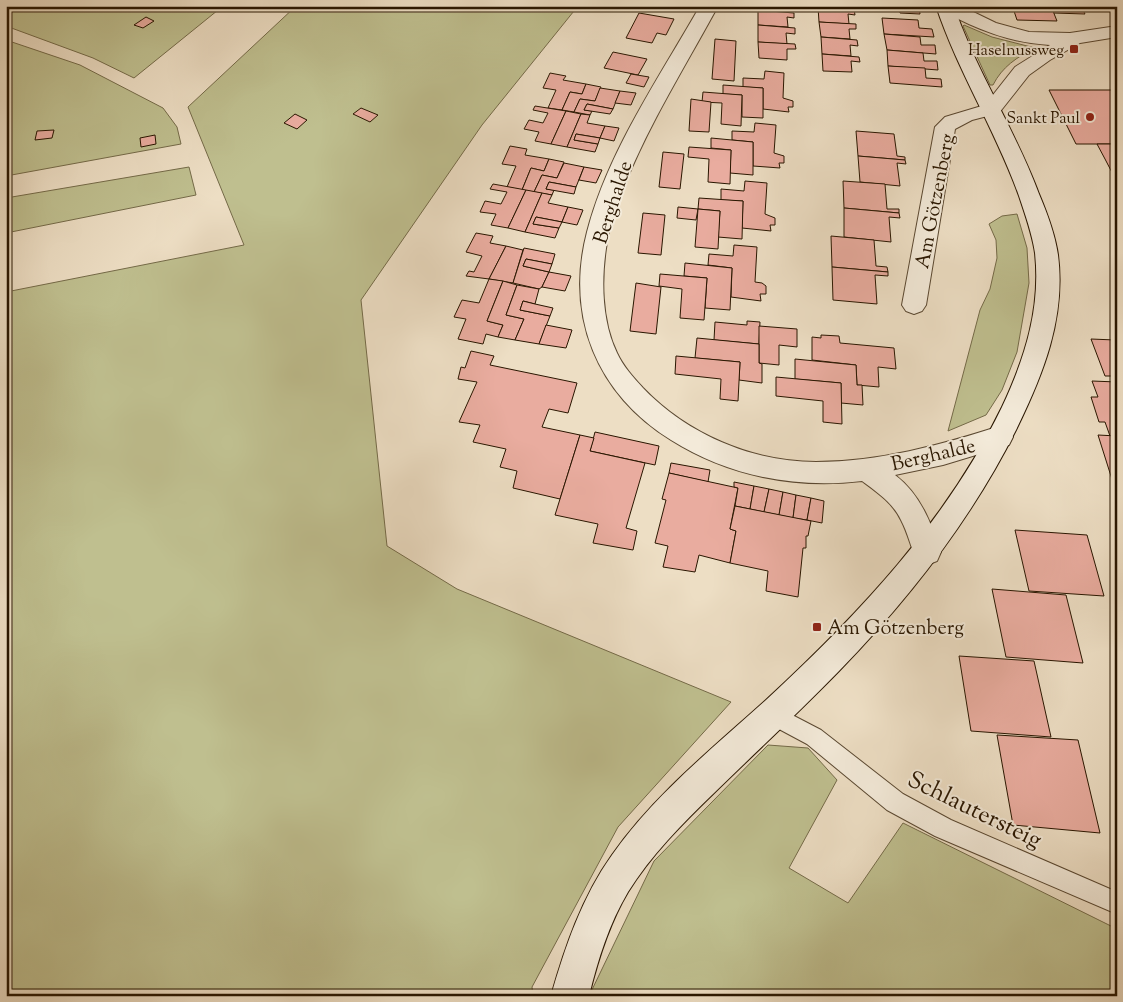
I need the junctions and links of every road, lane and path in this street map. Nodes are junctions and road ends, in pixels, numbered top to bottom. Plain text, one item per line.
1 (708, 6) edge
2 (946, 6) edge
3 (1117, 31) edge
4 (1073, 40) junction
5 (992, 109) junction
6 (914, 305) dead end
7 (1000, 437) junction
8 (865, 468) junction
9 (926, 552) junction
10 (771, 714) junction
11 (1117, 903) edge
12 (570, 996) edge

1 - 8 street, Berghalde
2 - 4 street
2 - 5 street
3 - 4 street
4 - 5 street
5 - 6 street, Am Götzenberg
5 - 7 street
7 - 8 street, Berghalde
7 - 9 street
8 - 9 street, Berghalde
9 - 10 street
10 - 11 lane, Schlautersteig
10 - 12 street

